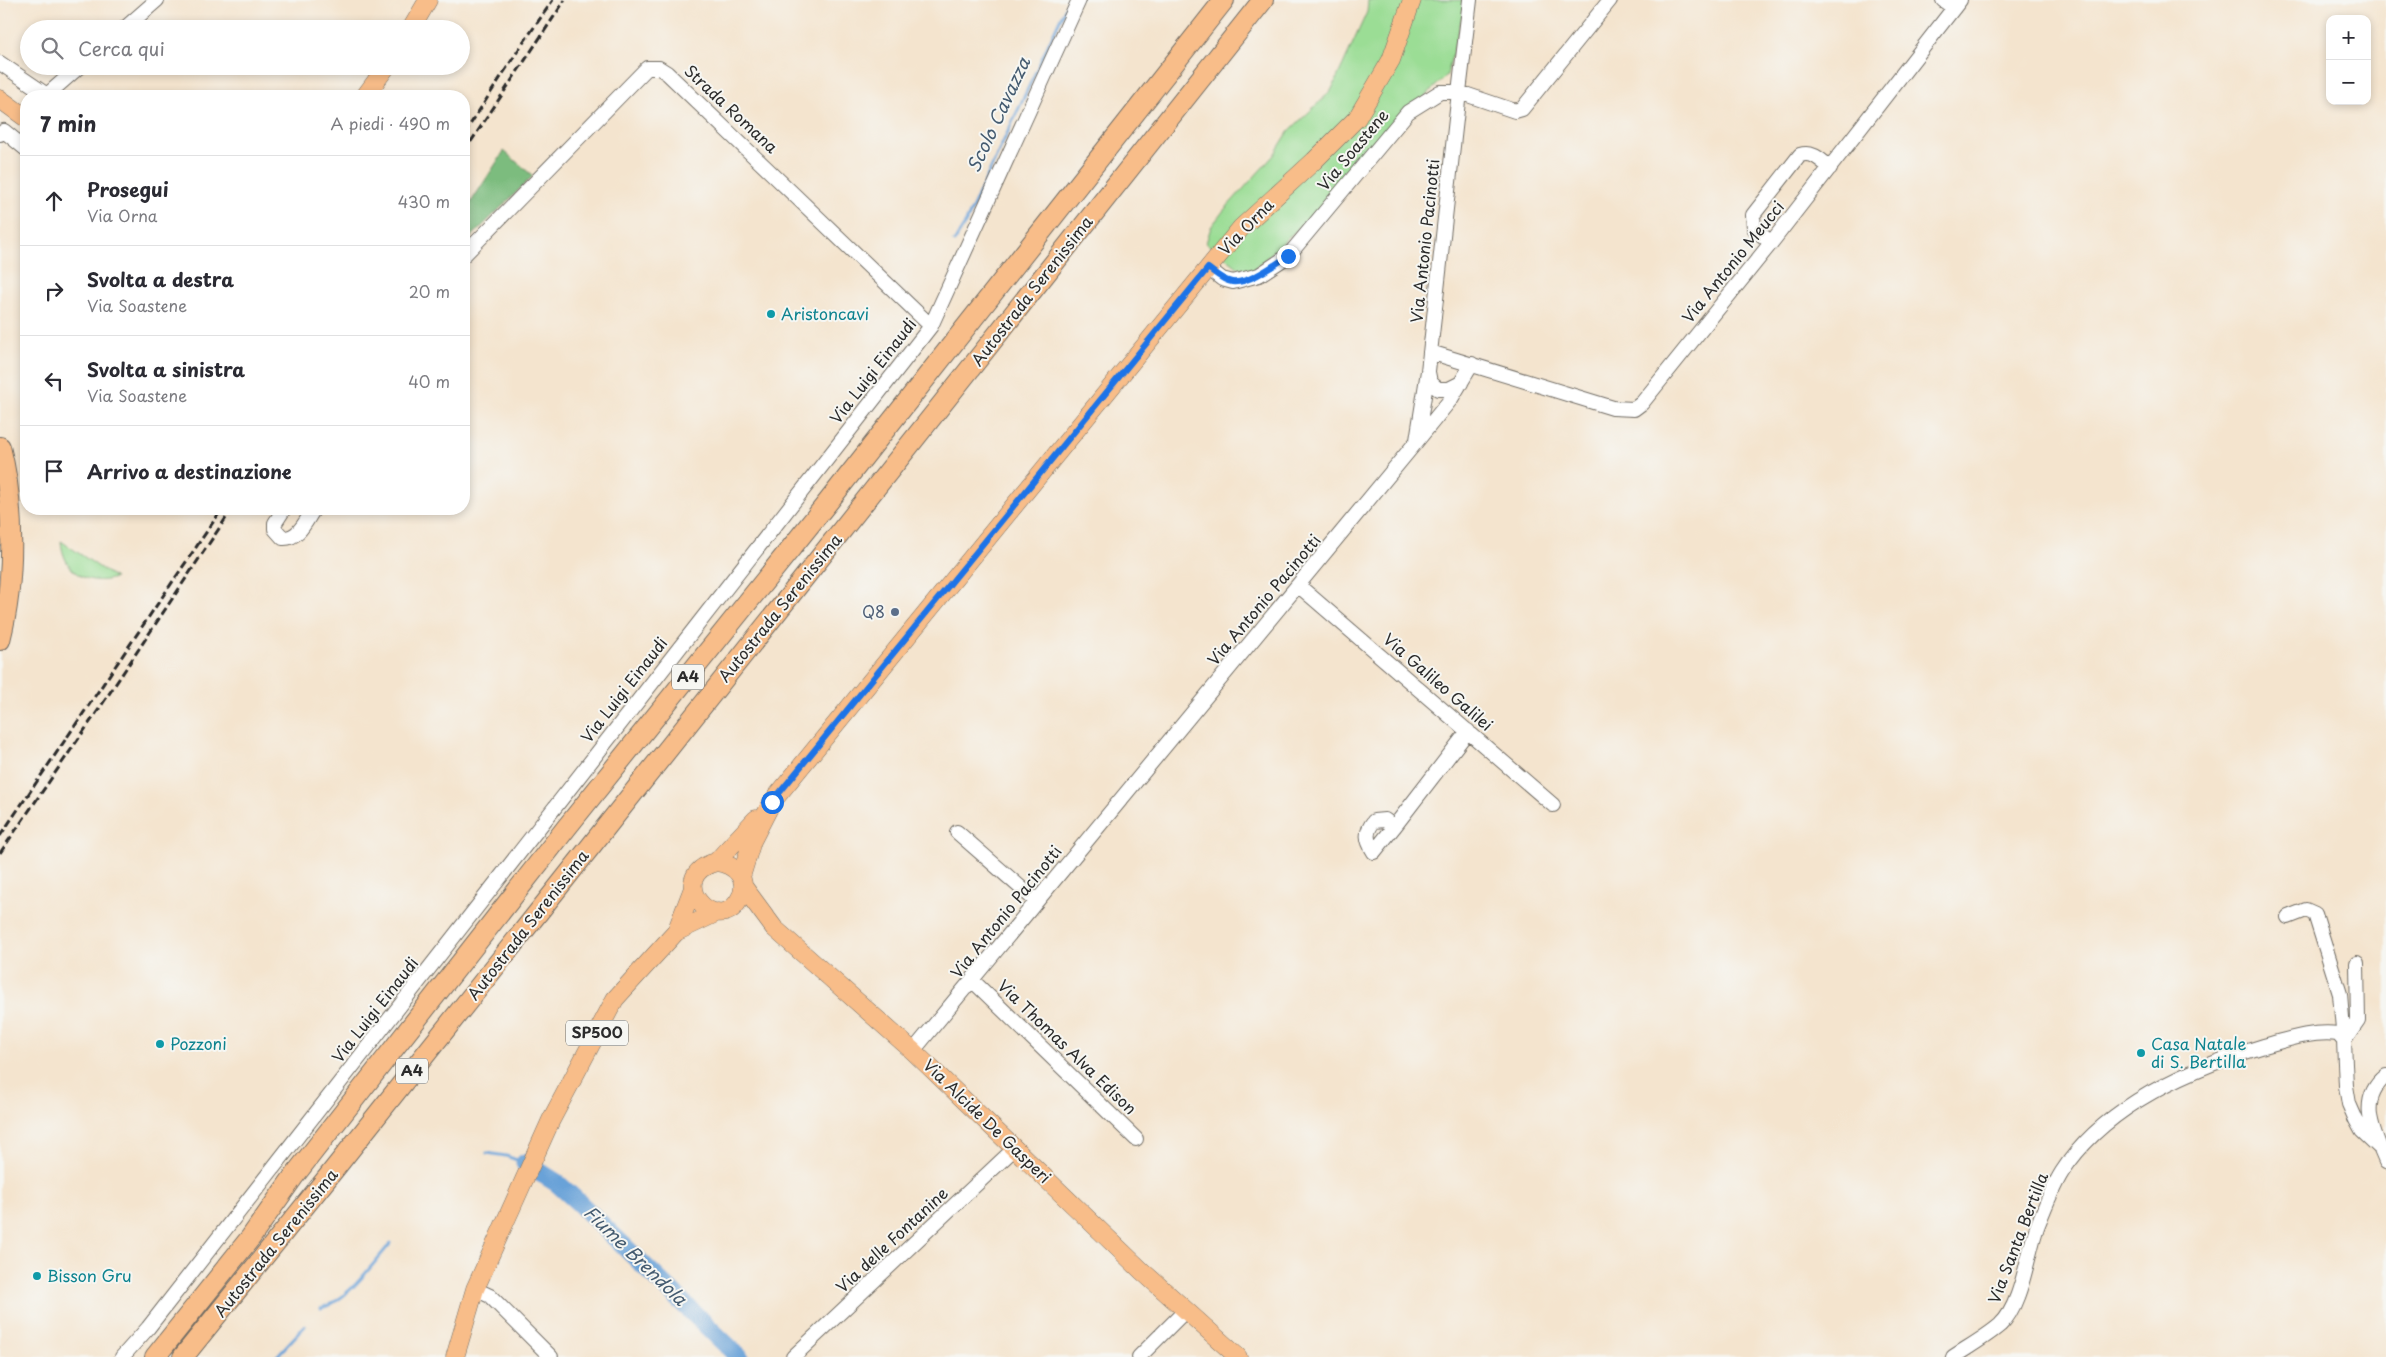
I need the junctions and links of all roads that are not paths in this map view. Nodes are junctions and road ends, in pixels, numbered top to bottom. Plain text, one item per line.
1 (157, 0) edge
2 (428, 0) edge
3 (1079, 0) edge
4 (1224, 0) edge
5 (1263, 0) edge
6 (1412, 0) edge
7 (1470, 0) edge
8 (1610, 0) edge
9 (1953, 3) edge
10 (134, 20) edge
11 (416, 20) edge
12 (0, 63) edge
13 (70, 75) edge
14 (380, 75) edge
15 (40, 90) edge
16 (53, 90) edge
17 (369, 90) edge
18 (1459, 92) junction
19 (0, 99) edge
20 (20, 114) edge
21 (2, 132) edge
22 (20, 145) edge
23 (1830, 168) junction
24 (1771, 243) junction
25 (470, 249) edge
26 (1208, 268) junction
27 (931, 326) junction
28 (1430, 352) junction
29 (1472, 364) junction
30 (1428, 371) junction
31 (1461, 383) junction
32 (1417, 442) junction
33 (0, 447) edge
34 (280, 515) edge
35 (310, 515) edge
36 (1299, 586) junction
37 (0, 640) edge
38 (1468, 731) junction
39 (772, 802) junction
40 (1553, 805) dead end
41 (1394, 827) dead end
42 (958, 832) dead end
43 (716, 862) junction
44 (742, 881) junction
45 (693, 888) junction
46 (1036, 901) junction
47 (720, 912) junction
48 (2288, 917) dead end
49 (767, 920) junction
50 (676, 932) junction
51 (2357, 963) dead end
52 (973, 981) junction
53 (2344, 1041) junction
54 (913, 1051) junction
55 (2386, 1076) edge
56 (1136, 1139) dead end
57 (1015, 1148) junction
58 (2383, 1155) edge
59 (474, 1289) junction
60 (1186, 1310) junction
61 (122, 1357) edge
62 (155, 1357) edge
63 (183, 1357) edge
64 (455, 1357) edge
65 (551, 1357) edge
66 (793, 1357) edge
67 (1139, 1357) edge
68 (1238, 1357) edge
69 (1953, 1357) edge

1 - 10 street
2 - 11 main road
3 - 27 street, Via Luigi Einaudi
4 - 62 highway, Autostrada Serenissima / A4
5 - 63 highway, Autostrada Serenissima / A4
6 - 26 main road, Via Orna / SP500
7 - 18 street
8 - 18 street
9 - 23 street, Via Antonio Meucci
12 - 15 street
13 - 16 street
14 - 17 main road
18 - 26 street, Via Soastene
18 - 28 street, Via Antonio Pacinotti
19 - 20 main road
21 - 22 street
23 - 24 street, Via Antonio Meucci
23 - 24 street
24 - 29 street, Via Antonio Meucci
25 - 27 street, Strada Romana
26 - 39 main road, Via Orna / SP500
27 - 61 street, Via Luigi Einaudi
28 - 29 street, Via Antonio Meucci
28 - 30 street, Via Antonio Pacinotti
29 - 31 street
30 - 31 street
30 - 32 street, Via Antonio Pacinotti
31 - 32 street
32 - 36 street, Via Antonio Pacinotti
33 - 37 highway
34 - 35 street
36 - 38 street, Via Galileo Galilei
36 - 46 street, Via Antonio Pacinotti
38 - 40 street, Via Galileo Galilei
38 - 41 street
39 - 43 main road, SP500
39 - 44 main road, Via Orna / SP500
42 - 46 street
43 - 44 main road
43 - 45 main road, SP500
44 - 47 main road, SP500
44 - 49 main road
45 - 47 main road
45 - 50 main road, SP500
46 - 52 street, Via Antonio Pacinotti
47 - 49 main road, Via Alcide De Gasperi
47 - 50 main road, SP500
48 - 53 street
49 - 54 main road, Via Alcide De Gasperi
50 - 59 main road, SP500
51 - 53 street
52 - 54 street, Via Antonio Pacinotti
52 - 56 street, Via Thomas Alva Edison
53 - 58 street
53 - 69 street, Via Santa Bertilla
54 - 57 main road, Via Alcide De Gasperi
55 - 58 street
57 - 60 main road, Via Alcide De Gasperi
57 - 66 street, Via delle Fontanine
59 - 64 main road, SP500
59 - 65 street
60 - 67 street
60 - 68 main road, Via Alcide De Gasperi

